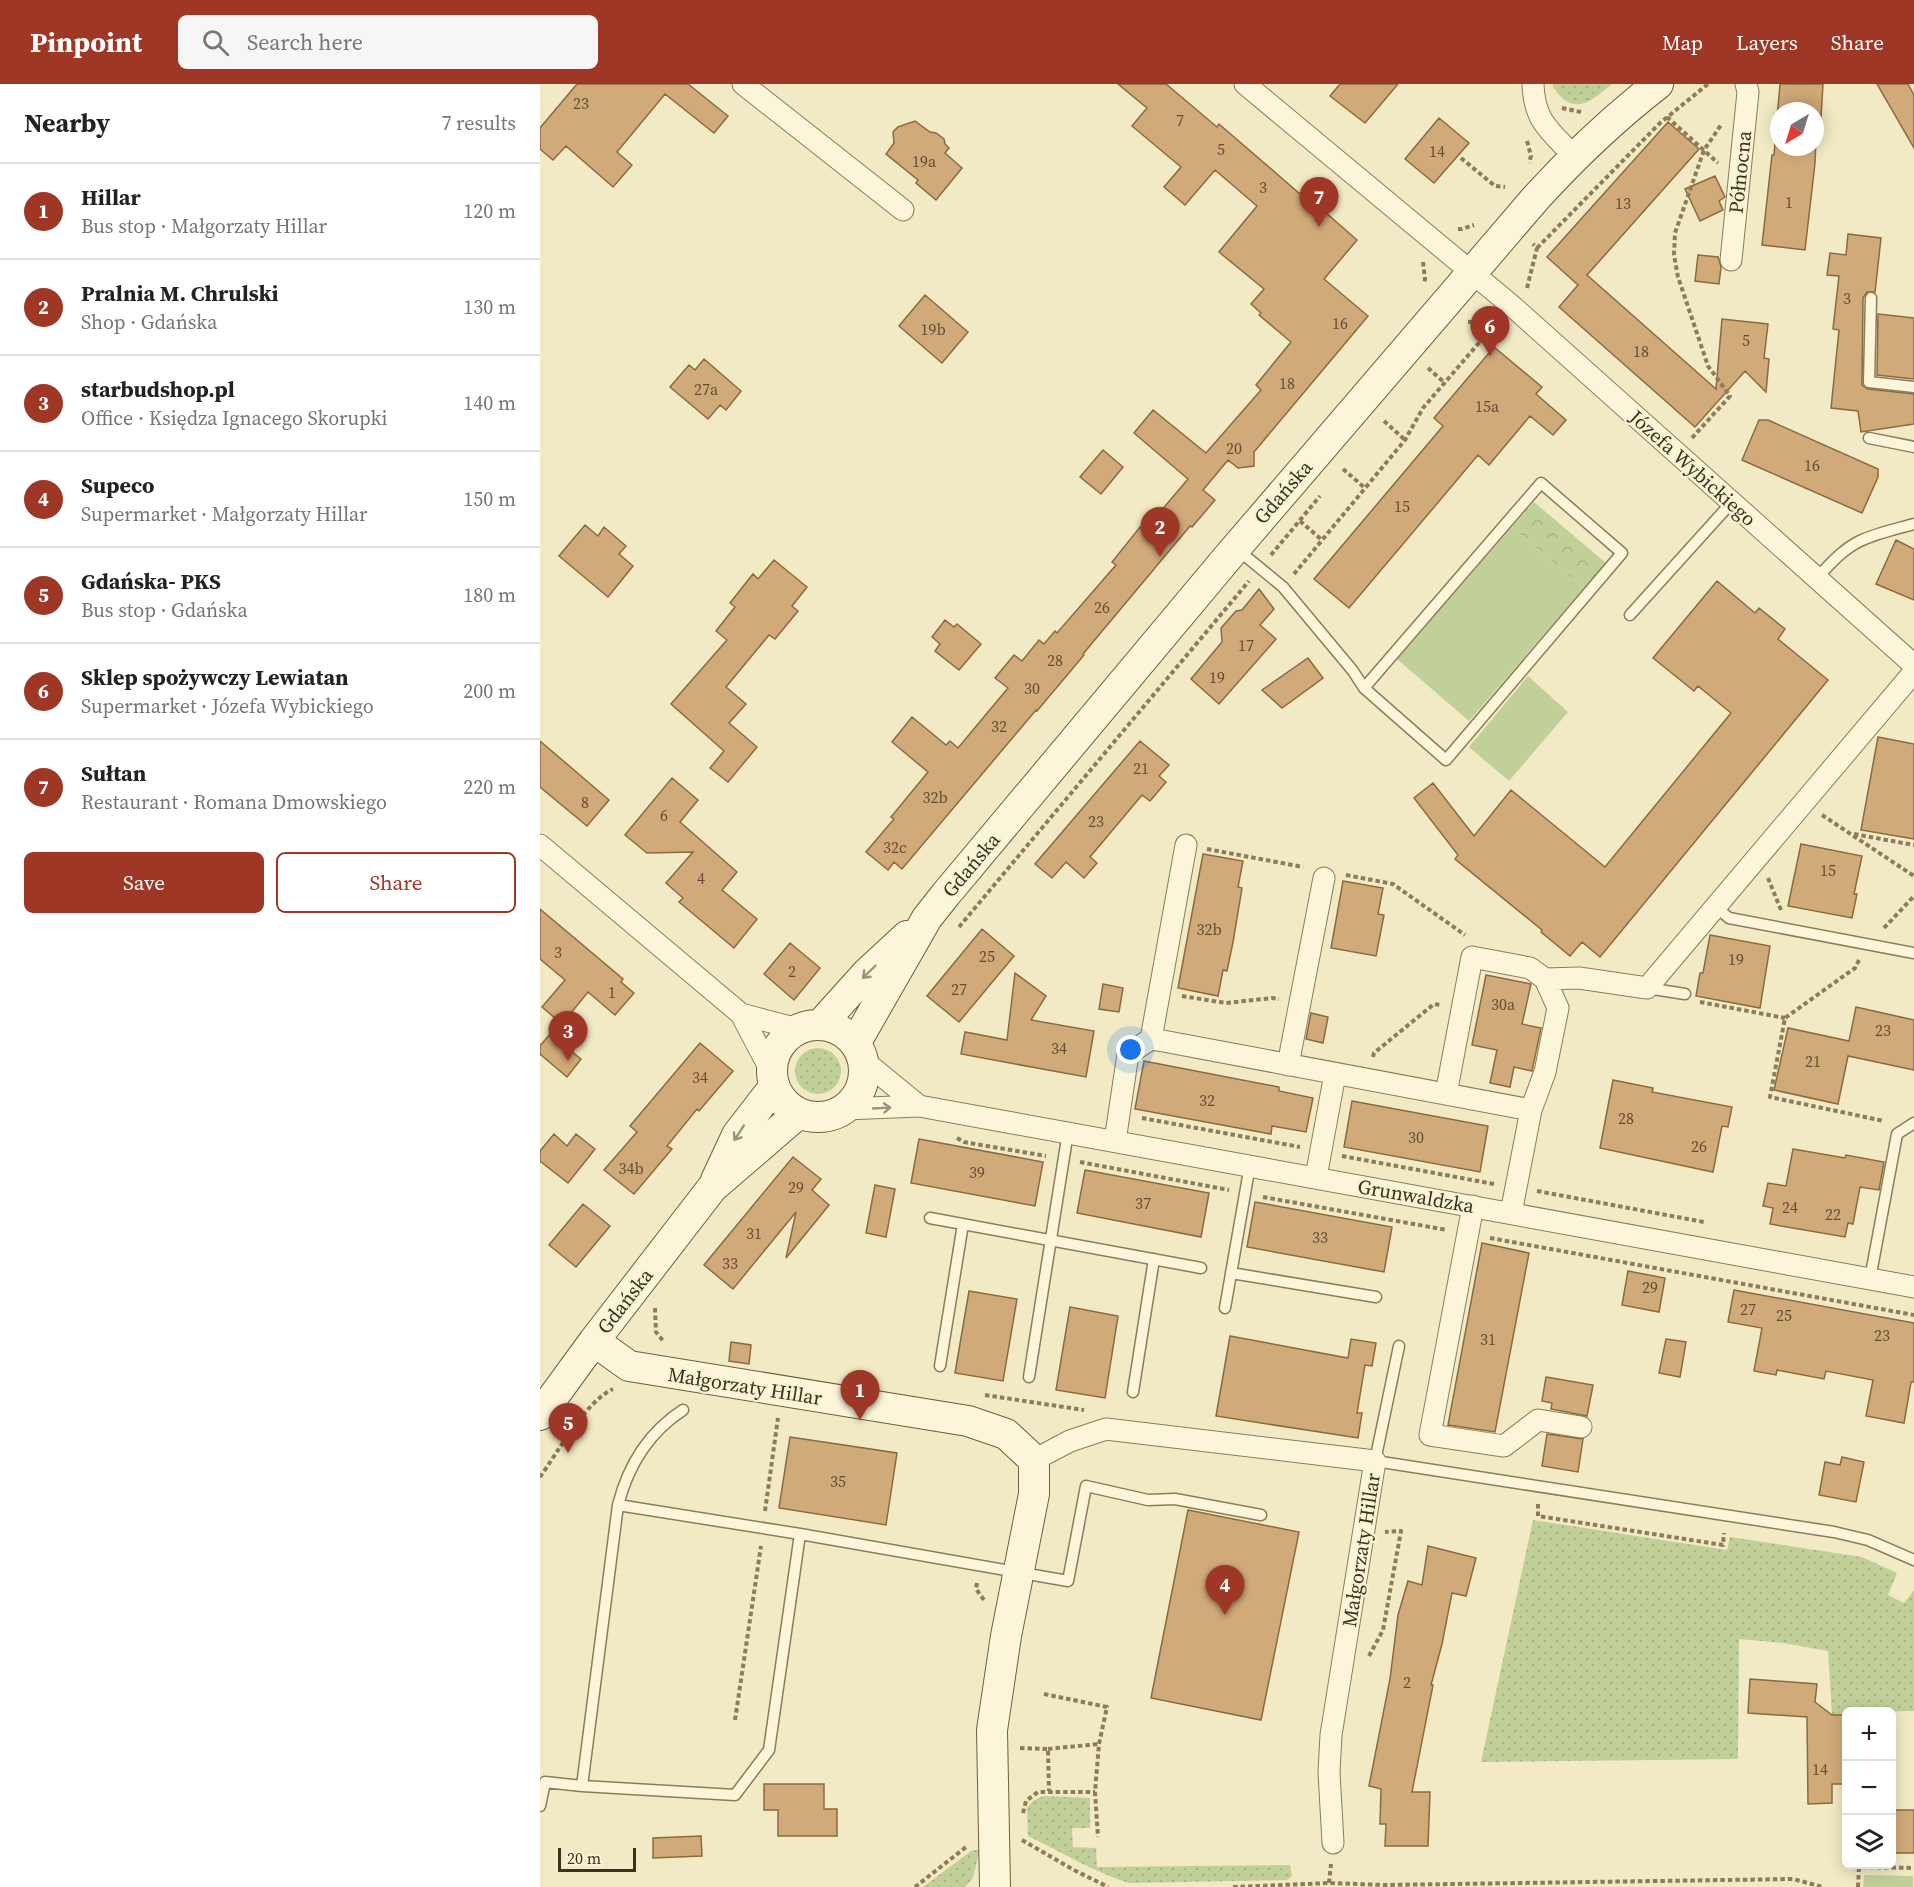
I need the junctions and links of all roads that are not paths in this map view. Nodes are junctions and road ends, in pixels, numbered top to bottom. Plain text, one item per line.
1 (743, 84) edge
2 (1245, 84) edge
3 (1533, 84) edge
4 (1658, 84) edge
5 (1746, 84) edge
6 (1574, 156) junction
7 (903, 210) dead end
8 (1731, 260) dead end
9 (1472, 272) junction
10 (1870, 298) dead end
11 (1914, 387) edge
12 (1869, 438) dead end
13 (1914, 447) edge
14 (1732, 502) junction
15 (1914, 524) edge
16 (1235, 548) junction
17 (1817, 578) junction
18 (1630, 615) dead end
19 (1914, 665) edge
20 (1914, 672) edge
21 (1364, 688) junction
22 (540, 845) edge
23 (1186, 845) road end
24 (1326, 874) road end
25 (1716, 907) junction
26 (927, 918) junction
27 (1914, 953) edge
28 (1545, 979) junction
29 (1647, 988) junction
30 (1685, 994) road end
31 (741, 1014) junction
32 (810, 1026) junction
33 (1151, 1039) junction
34 (860, 1052) junction
35 (1288, 1065) junction
36 (1335, 1074) junction
37 (773, 1080) junction
38 (1446, 1094) junction
39 (919, 1106) junction
40 (845, 1109) junction
41 (1531, 1110) junction
42 (799, 1113) junction
43 (1912, 1124) edge
44 (1068, 1132) junction
45 (1114, 1140) junction
46 (1250, 1165) junction
47 (1316, 1177) junction
48 (712, 1188) junction
49 (1473, 1206) junction
50 (1511, 1214) junction
51 (930, 1218) dead end
52 (963, 1224) junction
53 (1051, 1240) junction
54 (1154, 1259) junction
55 (1201, 1268) dead end
56 (1231, 1273) junction
57 (1870, 1279) junction
58 (1914, 1287) edge
59 (1376, 1298) dead end
60 (1225, 1308) dead end
61 (594, 1341) junction
62 (1399, 1346) dead end
63 (940, 1366) dead end
64 (1029, 1377) dead end
65 (1132, 1392) dead end
66 (683, 1410) dead end
67 (540, 1415) edge
68 (1581, 1427) dead end
69 (1034, 1460) junction
70 (1375, 1461) junction
71 (618, 1505) junction
72 (1261, 1515) dead end
73 (800, 1534) junction
74 (1914, 1560) edge
75 (1019, 1572) junction
76 (582, 1785) junction
77 (540, 1806) edge
78 (1333, 1843) dead end
79 (995, 1887) edge

1 - 7 street
2 - 9 street, Józefa Wybickiego
3 - 6 street
4 - 6 main road, Gdańska
5 - 8 street, Północna
6 - 9 main road, Gdańska
9 - 14 street, Józefa Wybickiego
9 - 16 main road, Gdańska
10 - 11 lane
12 - 13 lane
14 - 17 street, Józefa Wybickiego
14 - 18 lane
15 - 17 lane
16 - 21 lane
16 - 26 main road, Gdańska
17 - 19 street, Józefa Wybickiego
20 - 25 street
21 - 21 lane
22 - 31 street
23 - 33 street
24 - 35 street
25 - 27 lane
25 - 29 street
26 -> 32 main road, Gdańska
26 - 34 main road, Gdańska
28 - 29 street
28 - 38 street
28 - 41 street
29 - 30 lane
31 - 32 street
31 - 37 street
32 - 34 main road
32 - 37 main road
33 - 35 street
33 - 45 street
34 - 39 street, Grunwaldzka
34 - 40 main road
35 - 36 street
36 - 38 street
36 - 47 street
37 - 42 main road
37 -> 48 main road, Gdańska
38 - 41 street
40 -> 39 street, Grunwaldzka
39 - 44 street, Grunwaldzka
40 - 42 main road
41 - 50 street
42 - 48 main road, Gdańska
43 - 57 lane
44 - 45 street, Grunwaldzka
44 - 53 lane
45 - 46 street, Grunwaldzka
46 - 47 street, Grunwaldzka
46 - 56 lane
47 - 49 street, Grunwaldzka
48 - 61 main road, Gdańska
49 - 50 street, Grunwaldzka
49 - 68 street
50 - 57 street, Grunwaldzka
51 - 52 lane
52 - 53 lane
52 - 63 lane
53 - 54 lane
53 - 64 lane
54 - 55 lane
54 - 65 lane
56 - 59 lane
56 - 60 lane
57 - 58 street, Grunwaldzka
61 - 67 main road, Gdańska
61 - 69 main road, Małgorzaty Hillar
62 - 70 lane
66 - 71 lane
69 - 70 street, Małgorzaty Hillar
69 - 75 main road
70 - 74 lane
70 - 78 street, Małgorzaty Hillar
71 - 73 lane
71 - 76 lane
72 - 75 lane
73 - 75 lane
73 - 76 lane
75 - 79 main road
76 - 77 lane

